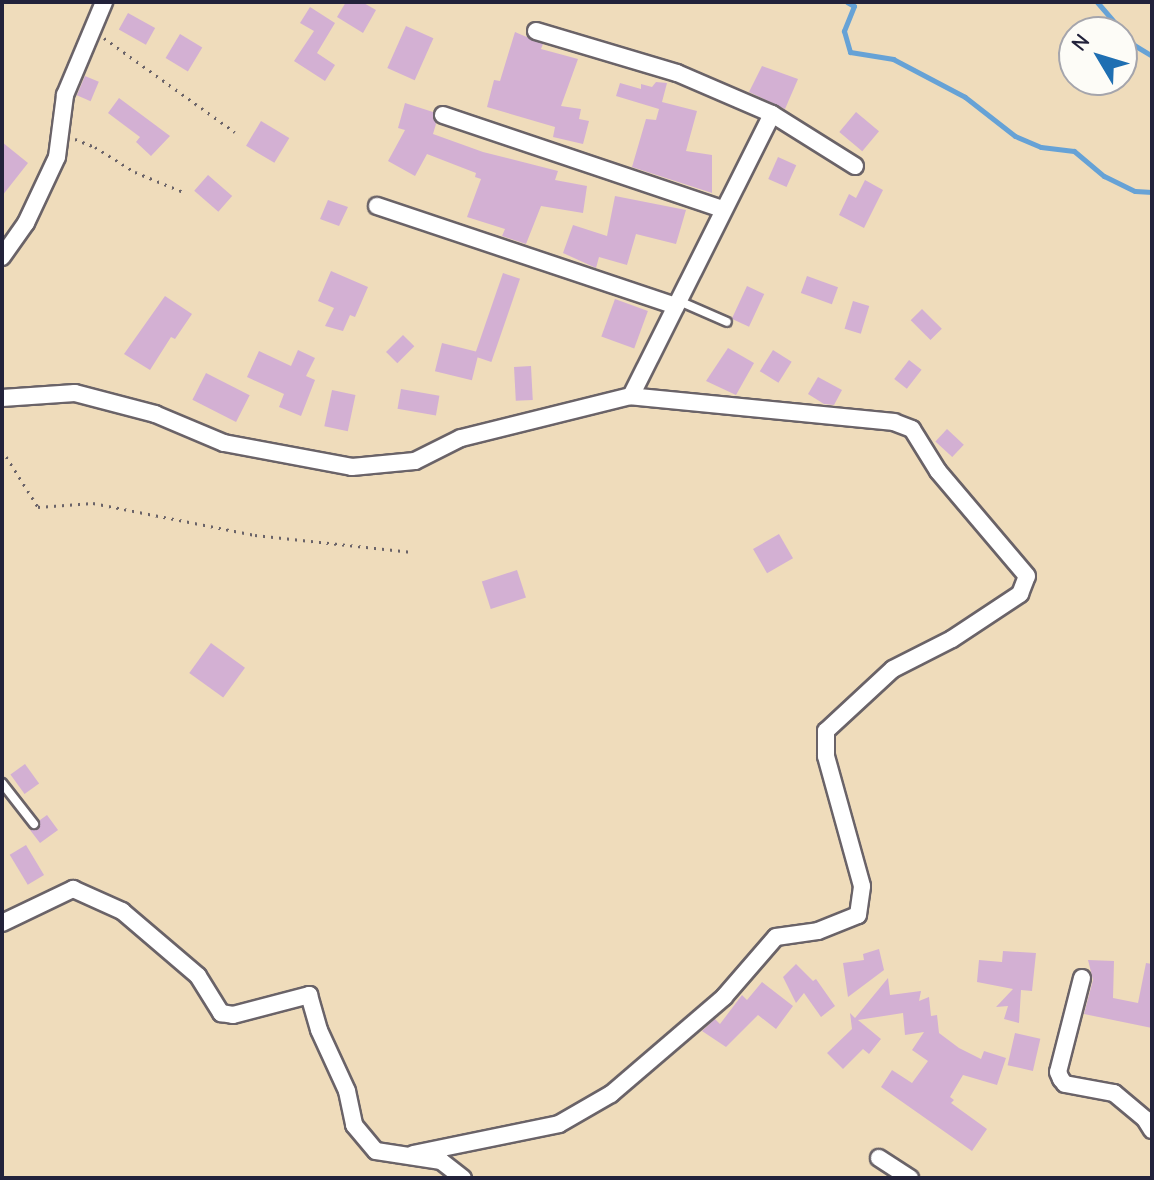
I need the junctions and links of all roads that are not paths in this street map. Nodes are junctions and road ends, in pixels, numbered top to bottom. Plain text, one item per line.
1 (104, 2) edge
2 (536, 31) dead end
3 (772, 114) junction
4 (443, 115) dead end
5 (855, 166) dead end
6 (377, 206) dead end
7 (723, 209) junction
8 (2, 257) edge
9 (677, 303) junction
10 (727, 322) dead end
11 (631, 396) junction
12 (2, 398) edge
13 (2, 783) edge
14 (34, 824) dead end
15 (2, 923) edge
16 (1082, 978) dead end
17 (1152, 1130) edge
18 (413, 1154) junction
19 (879, 1158) dead end
20 (463, 1178) edge
21 (910, 1178) edge

1 - 8 street
2 - 3 street
3 - 5 street
3 - 7 street
4 - 7 street
6 - 9 street
7 - 9 street
9 - 10 lane
9 - 11 street
11 - 12 street
11 - 18 street
13 - 14 lane
15 - 18 street
16 - 17 street
18 - 20 street
19 - 21 street

